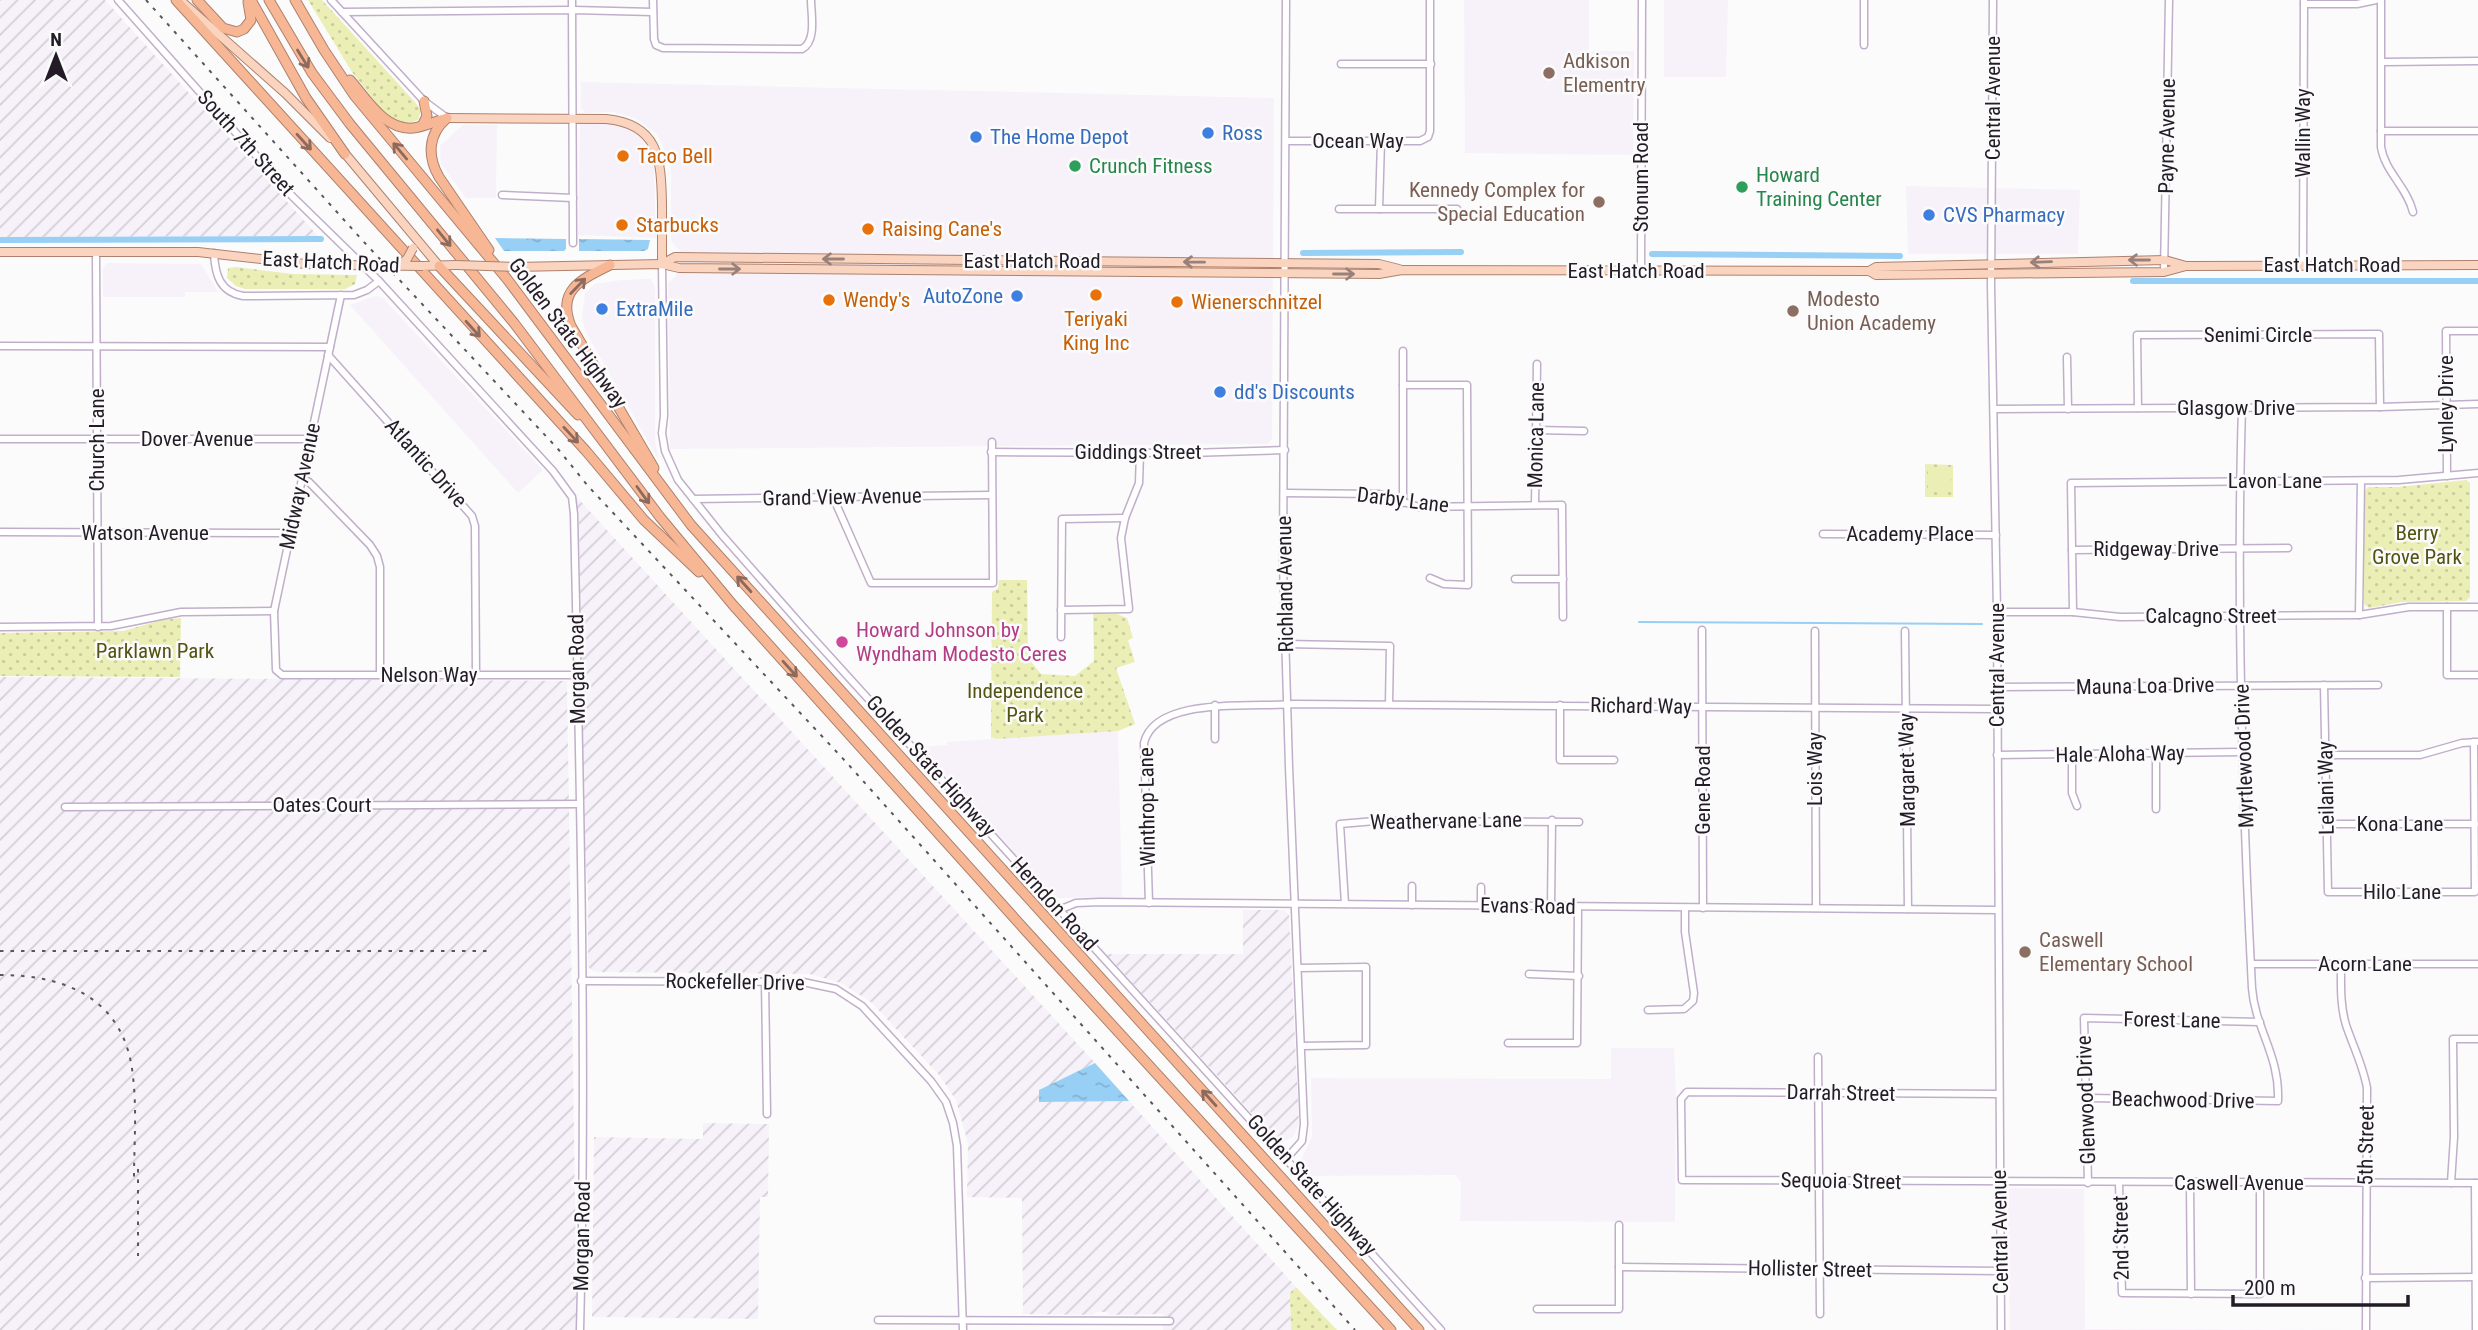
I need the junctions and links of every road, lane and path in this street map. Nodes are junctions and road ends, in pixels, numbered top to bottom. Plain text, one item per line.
1 (118, 0) edge
2 (178, 0) edge
3 (197, 0) edge
4 (249, 0) edge
5 (269, 0) edge
6 (295, 0) edge
7 (331, 0) edge
8 (572, 0) edge
9 (653, 0) edge
10 (811, 0) edge
11 (1286, 0) edge
12 (1430, 0) edge
13 (1642, 0) edge
14 (1864, 0) edge
15 (1993, 0) edge
16 (2169, 0) edge
17 (2379, 0) edge
18 (2304, 2) edge
19 (572, 10) junction
20 (342, 12) junction
21 (653, 12) junction
22 (1864, 45) dead end
23 (324, 50) junction
24 (2478, 61) edge
25 (2383, 62) junction
26 (1341, 64) dead end
27 (1431, 64) junction
28 (424, 101) junction
29 (447, 118) junction
30 (573, 119) junction
31 (423, 124) junction
32 (2381, 131) junction
33 (2478, 131) edge
34 (1287, 141) junction
35 (1381, 141) junction
36 (345, 153) junction
37 (502, 195) dead end
38 (573, 198) junction
39 (1339, 209) dead end
40 (1379, 209) junction
41 (1457, 209) dead end
42 (2413, 212) dead end
43 (409, 229) junction
44 (573, 243) dead end
45 (0, 252) edge
46 (96, 253) junction
47 (214, 253) junction
48 (2165, 260) junction
49 (1285, 263) junction
50 (662, 264) junction
51 (439, 265) junction
52 (610, 265) junction
53 (2478, 265) edge
54 (397, 266) junction
55 (2186, 266) junction
56 (2303, 266) junction
57 (1991, 269) junction
58 (1402, 270) junction
59 (1641, 271) junction
60 (2164, 272) junction
61 (1285, 273) junction
62 (507, 279) junction
63 (379, 281) junction
64 (341, 295) junction
65 (2478, 331) edge
66 (0, 346) edge
67 (97, 347) junction
68 (330, 347) junction
69 (1403, 351) dead end
70 (328, 355) junction
71 (2067, 357) dead end
72 (1537, 364) dead end
73 (1403, 385) junction
74 (2478, 404) edge
75 (2446, 405) junction
76 (2379, 407) junction
77 (2138, 408) junction
78 (2242, 408) junction
79 (1995, 409) junction
80 (2068, 409) junction
81 (1536, 430) junction
82 (1584, 431) dead end
83 (0, 439) edge
84 (97, 439) junction
85 (310, 439) junction
86 (992, 442) dead end
87 (1285, 450) junction
88 (991, 452) junction
89 (1140, 453) junction
90 (616, 458) junction
91 (2478, 473) edge
92 (2447, 476) junction
93 (302, 478) junction
94 (2240, 481) junction
95 (2361, 481) junction
96 (1285, 493) junction
97 (668, 494) junction
98 (991, 495) junction
99 (833, 497) junction
100 (693, 499) junction
101 (1403, 503) junction
102 (1535, 505) junction
103 (1467, 506) junction
104 (1125, 518) junction
105 (0, 532) edge
106 (98, 533) junction
107 (290, 533) junction
108 (1823, 534) dead end
109 (1996, 535) junction
110 (2240, 548) junction
111 (2288, 548) dead end
112 (2072, 550) junction
113 (1430, 578) dead end
114 (1516, 579) dead end
115 (1563, 579) junction
116 (733, 605) junction
117 (2447, 607) junction
118 (2478, 607) edge
119 (1061, 610) junction
120 (274, 611) junction
121 (1997, 612) junction
122 (2073, 612) junction
123 (2359, 615) junction
124 (2240, 616) junction
125 (1563, 617) dead end
126 (0, 627) edge
127 (98, 627) junction
128 (1702, 630) dead end
129 (1815, 631) dead end
130 (1905, 631) dead end
131 (1061, 637) dead end
132 (1286, 644) junction
133 (282, 674) joint
134 (380, 674) junction
135 (476, 674) junction
136 (576, 674) junction
137 (2478, 675) edge
138 (2242, 685) junction
139 (2324, 685) junction
140 (2378, 685) dead end
141 (1996, 687) junction
142 (1389, 704) junction
143 (1215, 705) junction
144 (1286, 705) junction
145 (1560, 705) junction
146 (1703, 707) junction
147 (1815, 707) junction
148 (1906, 707) junction
149 (1996, 709) junction
150 (1215, 739) dead end
151 (2476, 742) edge
152 (2243, 752) junction
153 (2072, 754) junction
154 (2156, 754) junction
155 (1997, 755) junction
156 (2325, 755) junction
157 (1614, 760) dead end
158 (579, 804) junction
159 (2077, 806) dead end
160 (65, 807) dead end
161 (2156, 809) dead end
162 (1552, 821) junction
163 (1579, 822) dead end
164 (2326, 824) junction
165 (2475, 824) junction
166 (1412, 886) dead end
167 (1481, 887) dead end
168 (2328, 892) joint
169 (1149, 903) junction
170 (1295, 904) junction
171 (1345, 905) junction
172 (1412, 905) junction
173 (1481, 906) junction
174 (1552, 906) junction
175 (1578, 907) junction
176 (1685, 908) junction
177 (1703, 908) junction
178 (1816, 908) junction
179 (1908, 909) junction
180 (1059, 910) junction
181 (1998, 911) junction
182 (2252, 964) junction
183 (2341, 964) junction
184 (2478, 964) edge
185 (1298, 968) junction
186 (1529, 974) dead end
187 (1579, 976) junction
188 (581, 981) junction
189 (765, 981) junction
190 (1648, 1010) dead end
191 (2084, 1018) joint
192 (2260, 1022) junction
193 (2478, 1039) edge
194 (1508, 1043) dead end
195 (1301, 1046) junction
196 (1818, 1056) dead end
197 (1818, 1093) junction
198 (1999, 1094) junction
199 (2088, 1098) junction
200 (2278, 1101) joint
201 (767, 1114) dead end
202 (1285, 1160) junction
203 (1682, 1180) joint
204 (1819, 1181) junction
205 (2000, 1183) junction
206 (2088, 1183) junction
207 (2119, 1183) junction
208 (2190, 1183) junction
209 (2260, 1183) junction
210 (2365, 1183) junction
211 (2451, 1183) junction
212 (2477, 1183) edge
213 (1619, 1225) dead end
214 (1619, 1267) junction
215 (1820, 1270) junction
216 (2001, 1271) junction
217 (2477, 1277) edge
218 (2365, 1278) junction
219 (2191, 1294) junction
220 (1537, 1308) dead end
221 (1820, 1314) dead end
222 (877, 1320) dead end
223 (963, 1320) junction
224 (1099, 1321) junction
225 (1170, 1321) dead end
226 (580, 1330) edge
227 (964, 1330) edge
228 (1100, 1330) edge
229 (1391, 1330) edge
230 (1419, 1330) edge
231 (1441, 1330) edge
232 (2001, 1330) edge
233 (2366, 1330) edge
234 (2476, 1330) edge

1 - 63 street, South 7th Street
2 - 36 main road
2 -> 116 highway
3 - 4 highway
4 - 36 highway
5 -> 90 highway, Golden State Highway
6 - 23 highway, Golden State Highway
7 - 20 street
8 - 19 street
9 - 21 street
10 - 21 street
11 - 34 street, Richland Avenue
12 - 27 street
13 - 59 street, Stonum Road
14 - 22 street
15 - 57 street, Central Avenue
16 - 48 street, Payne Avenue
17 - 18 street
17 - 25 street
18 - 56 street, Wallin Way
19 - 20 street
19 - 21 street
19 - 30 street
20 - 28 street
23 - 31 highway
62 -> 23 highway, Golden State Highway
24 - 25 street
25 - 32 street
26 - 27 street
27 - 35 street, Ocean Way
28 - 29 street
28 - 31 highway
29 - 30 main road, Herndon Road
29 - 31 highway
29 - 62 highway
30 - 38 street
30 - 50 main road, Herndon Road
32 - 33 street
32 - 42 street
34 - 35 street, Ocean Way
34 - 49 street, Richland Avenue
35 - 40 street
36 - 43 main road
37 - 38 street
38 - 44 street
39 - 40 street
40 - 41 street
43 - 51 main road
43 - 54 main road, bridge
45 - 46 main road, East Hatch Road
46 - 47 main road, East Hatch Road
46 - 67 street, Church Lane
47 - 54 main road, East Hatch Road, bridge
47 - 64 street
48 - 55 main road, East Hatch Road
48 -> 57 main road, East Hatch Road
48 - 60 street, Payne Avenue
49 -> 50 main road, East Hatch Road
49 - 58 main road, East Hatch Road
49 - 61 street, Richland Avenue
50 - 52 main road, East Hatch Road
50 -> 61 main road, East Hatch Road
50 - 100 street, Herndon Road
51 - 52 main road, East Hatch Road, bridge
51 - 54 main road, East Hatch Road, bridge
51 - 90 highway
97 -> 52 highway
53 - 56 main road, East Hatch Road
55 - 56 main road, East Hatch Road
55 - 60 main road, East Hatch Road
57 - 59 main road, East Hatch Road
57 - 60 main road, East Hatch Road
57 - 79 street, Central Avenue
58 - 59 main road, East Hatch Road
61 -> 58 main road, East Hatch Road
61 - 87 street, Richland Avenue
62 - 97 highway, Golden State Highway
63 - 64 street
63 - 136 street, Morgan Road
64 - 68 street, Midway Avenue
65 - 75 street, Lynley Drive
66 - 67 street
67 - 68 street
67 - 84 street, Church Lane
68 - 70 street, Midway Avenue
69 - 73 street
70 - 85 street, Midway Avenue
70 - 135 street, Atlantic Drive
71 - 80 street
72 - 81 street, Monica Lane
73 - 101 street
73 - 103 street
74 - 75 street, Glasgow Drive
75 - 76 street, Glasgow Drive
75 - 92 street, Lynley Drive
76 - 77 street, Senimi Circle
76 - 78 street, Glasgow Drive
77 - 78 street, Glasgow Drive
77 - 80 street, Glasgow Drive
78 - 94 street, Myrtlewood Drive
79 - 80 street, Glasgow Drive
79 - 109 street, Central Avenue
81 - 82 street
81 - 102 street, Monica Lane
83 - 84 street, Dover Avenue
84 - 85 street, Dover Avenue
84 - 106 street, Church Lane
85 - 93 street, Midway Avenue
86 - 88 street
87 - 89 street, Giddings Street
87 - 96 street, Richland Avenue
88 - 89 street, Giddings Street
88 - 98 street
89 - 104 street
90 -> 116 highway, Golden State Highway
91 - 92 street, Lavon Lane
92 - 95 street, Lavon Lane
93 - 107 street, Midway Avenue
93 - 134 street
94 - 95 street, Lavon Lane
94 - 110 street, Myrtlewood Drive
94 - 112 street, Lavon Lane
95 - 123 street
96 - 101 street, Darby Lane
96 - 132 street, Richland Avenue
230 -> 97 highway, Golden State Highway
98 - 99 street, Grand View Avenue
98 - 99 street
99 - 100 street, Grand View Avenue
100 - 180 street, Herndon Road
101 - 103 street, Darby Lane
102 - 103 street, Darby Lane
102 - 115 street, Darby Lane
103 - 113 street
104 - 119 street
104 - 119 street
105 - 106 street, Watson Avenue
106 - 107 street, Watson Avenue
106 - 127 street, Church Lane
107 - 120 street, Midway Avenue
108 - 109 street, Academy Place
109 - 121 street, Central Avenue
110 - 111 street, Ridgeway Drive
110 - 112 street, Ridgeway Drive
110 - 124 street, Myrtlewood Drive
112 - 122 street
114 - 115 street
115 - 125 street
116 -> 229 highway, Golden State Highway
117 - 118 street, Calcagno Street
117 - 123 street, Calcagno Street
117 - 137 street
119 - 131 street
120 - 127 street
120 - 133 street, Midway Avenue
121 - 122 street, Calcagno Street
121 - 141 street, Central Avenue
122 - 124 street, Calcagno Street
123 - 124 street, Calcagno Street
124 - 138 street, Myrtlewood Drive
126 - 127 street
128 - 146 street, Gene Road
129 - 147 street, Lois Way
130 - 148 street, Margaret Way
132 - 142 street
132 - 144 street, Richland Avenue
133 - 134 street, Nelson Way
134 - 135 street, Nelson Way
135 - 136 street, Nelson Way
136 - 158 street, Morgan Road
138 - 139 street, Mauna Loa Drive
138 - 141 street, Mauna Loa Drive
138 - 152 street, Myrtlewood Drive
139 - 140 street, Mauna Loa Drive
139 - 156 street, Leilani Way
141 - 149 street, Central Avenue
142 - 144 street, Richard Way
142 - 145 street, Richard Way
143 - 144 street, Winthrop Lane
143 - 150 street
143 - 169 street, Winthrop Lane
144 - 170 street, Richland Avenue
145 - 146 street, Richard Way
145 - 157 street
146 - 147 street, Richard Way
146 - 177 street, Gene Road
147 - 148 street, Richard Way
147 - 178 street, Lois Way
148 - 149 street, Richard Way
148 - 179 street, Margaret Way
149 - 155 street, Central Avenue
151 - 156 street
151 - 165 street
152 - 154 street, Hale Aloha Way
152 - 182 street, Myrtlewood Drive
153 - 154 street, Hale Aloha Way
153 - 155 street, Hale Aloha Way
153 - 159 street
154 - 161 street
155 - 181 street, Central Avenue
156 - 164 street, Leilani Way
158 - 160 street, Oates Court
158 - 188 street, Morgan Road
162 - 163 street, Weathervane Lane
162 - 171 street, Weathervane Lane
162 - 174 street
164 - 165 street, Kona Lane
164 - 168 street, Leilani Way
165 - 168 street, Hilo Lane
166 - 172 street
167 - 173 street
169 - 170 street, Evans Road
169 - 180 street, Evans Road
170 - 171 street, Evans Road
170 - 185 street, Richland Avenue
171 - 172 street, Evans Road
172 - 173 street, Evans Road
173 - 174 street, Evans Road
174 - 175 street, Evans Road
175 - 176 street, Evans Road
175 - 187 street
176 - 177 street, Evans Road
176 - 190 street
177 - 178 street, Evans Road
178 - 179 street, Evans Road
179 - 181 street, Evans Road
180 - 202 street, Herndon Road
181 - 198 street, Central Avenue
182 - 183 street, Acorn Lane
182 - 192 street, Myrtlewood Drive
183 - 184 street, Acorn Lane
183 - 210 street, 5th Street
185 - 195 street, Richland Avenue
185 - 195 street
186 - 187 street
187 - 194 street
188 - 189 street, Rockefeller Drive
188 - 226 street, Morgan Road
189 - 201 street
189 - 223 street, Rockefeller Drive
191 - 192 street, Forest Lane
191 - 199 street, Glenwood Drive
192 - 200 street, Myrtlewood Drive
193 - 211 street
195 - 202 street, Richland Avenue
196 - 197 street
197 - 198 street, Darrah Street
197 - 203 street, Darrah Street
197 - 204 street
198 - 205 street, Central Avenue
199 - 200 street, Beachwood Drive
199 - 206 street, Glenwood Drive
202 - 231 street, Herndon Road
203 - 204 street, Sequoia Street
204 - 205 street, Sequoia Street
204 - 215 street
205 - 206 street, Caswell Avenue
205 - 216 street, Central Avenue
206 - 207 street, Caswell Avenue
207 - 208 street, Caswell Avenue
207 - 219 street, 2nd Street
208 - 209 street, Caswell Avenue
208 - 219 street
209 - 210 street, Caswell Avenue
209 - 219 street
210 - 211 street, Caswell Avenue
210 - 218 street, 5th Street
211 - 212 street, Caswell Avenue
212 - 217 street
213 - 214 street
214 - 215 street, Hollister Street
214 - 220 street
215 - 216 street, Hollister Street
215 - 221 street
216 - 232 street, Central Avenue
217 - 218 street
217 - 234 street
218 - 233 street, 5th Street
222 - 223 street
223 - 224 street
223 - 227 street, Rockefeller Drive
224 - 225 street
224 - 228 street

